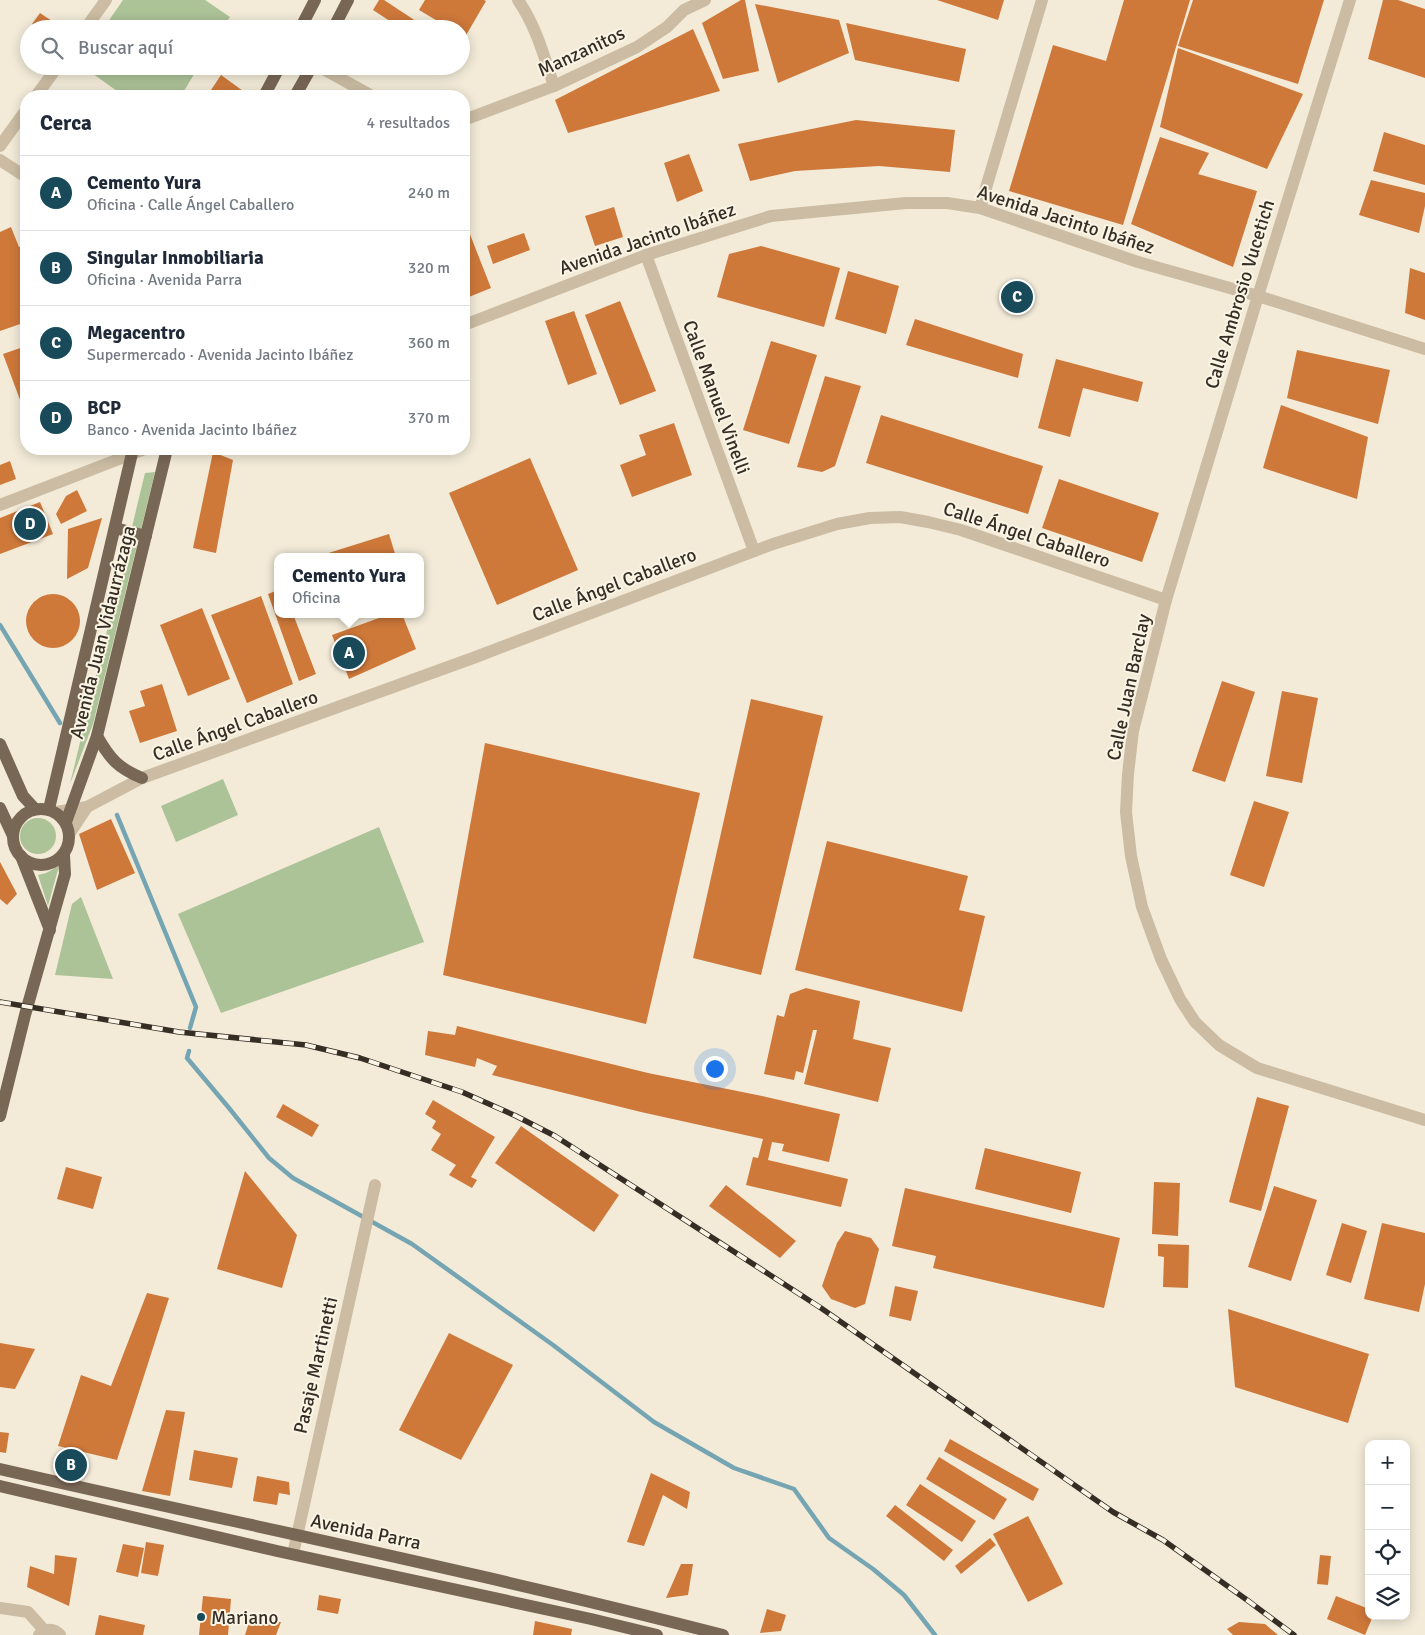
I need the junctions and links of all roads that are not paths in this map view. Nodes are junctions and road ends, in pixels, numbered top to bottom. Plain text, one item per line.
1 (106, 0) edge
2 (315, 0) edge
3 (348, 0) edge
4 (518, 0) edge
5 (705, 0) edge
6 (1042, 0) edge
7 (1350, 0) edge
8 (681, 5) edge
9 (92, 20) edge
10 (305, 20) edge
11 (338, 20) edge
12 (51, 75) edge
13 (275, 75) edge
14 (307, 75) edge
15 (334, 75) edge
16 (554, 86) junction
17 (40, 90) edge
18 (267, 90) edge
19 (298, 90) edge
20 (361, 90) edge
21 (20, 118) edge
22 (470, 118) edge
23 (0, 146) edge
24 (0, 160) edge
25 (20, 173) edge
26 (980, 208) junction
27 (646, 255) junction
28 (1258, 296) junction
29 (470, 323) edge
30 (1425, 349) edge
31 (123, 455) edge
32 (132, 455) edge
33 (166, 455) edge
34 (0, 505) edge
35 (114, 528) junction
36 (146, 536) junction
37 (754, 551) junction
38 (1166, 600) junction
39 (97, 736) junction
40 (0, 744) edge
41 (142, 778) junction
42 (87, 807) junction
43 (0, 808) edge
44 (34, 809) junction
45 (71, 809) junction
46 (53, 811) junction
47 (68, 828) junction
48 (13, 836) junction
49 (64, 855) junction
50 (21, 856) junction
51 (50, 930) junction
52 (0, 1116) edge
53 (1425, 1120) edge
54 (375, 1185) dead end
55 (0, 1469) edge
56 (0, 1486) edge
57 (296, 1536) junction
58 (293, 1554) junction
59 (0, 1608) edge
60 (41, 1633) edge
61 (60, 1635) edge
62 (657, 1635) edge
63 (723, 1635) edge

1 - 9 street
2 - 10 main road
3 - 11 main road
4 - 16 street
5 - 8 street, Manzanitos
6 - 26 street
7 - 28 street, Calle Ambrosio Vucetich
8 - 16 street, Manzanitos
12 - 17 street
13 - 18 main road
14 - 19 main road
15 - 20 street
16 - 22 street, Manzanitos
21 - 23 street
24 - 25 street
26 - 27 street, Avenida Jacinto Ibáñez
26 - 28 street, Avenida Jacinto Ibáñez
27 - 29 street, Avenida Jacinto Ibáñez
27 - 37 street, Calle Manuel Vinelli
28 - 30 street, Avenida Jacinto Ibáñez
28 - 38 street, Calle Ambrosio Vucetich
31 - 34 street
32 - 35 main road, Avenida Juan Vidaurrázaga
33 - 36 main road, Avenida Juan Vidaurrázaga
35 - 36 main road
35 - 46 main road, Avenida Juan Vidaurrázaga
36 - 39 main road, Avenida Juan Vidaurrázaga
37 - 38 street, Calle Ángel Caballero
37 - 41 street, Calle Ángel Caballero
38 - 53 street, Calle Juan Barclay
39 - 41 main road
39 - 45 main road, Avenida Juan Vidaurrázaga
40 - 44 main road
41 - 42 street, Calle Ángel Caballero
42 - 45 street, Calle Ángel Caballero
42 - 47 street, Calle Ángel Caballero
43 - 48 main road
44 - 46 main road
44 - 48 main road
45 - 46 street, Calle Ángel Caballero
45 - 47 main road, Avenida Juan Vidaurrázaga
46 - 47 main road
47 - 49 main road
48 - 50 main road
49 - 50 main road
49 - 51 main road
50 - 51 main road
51 - 52 main road
54 - 57 street, Pasaje Martinetti
55 - 57 main road, Avenida Parra
56 - 58 main road, Avenida Parra
57 - 58 street, Pasaje Martinetti
57 - 63 main road, Avenida Parra
58 - 62 main road, Avenida Parra
59 - 60 street
60 - 61 street

